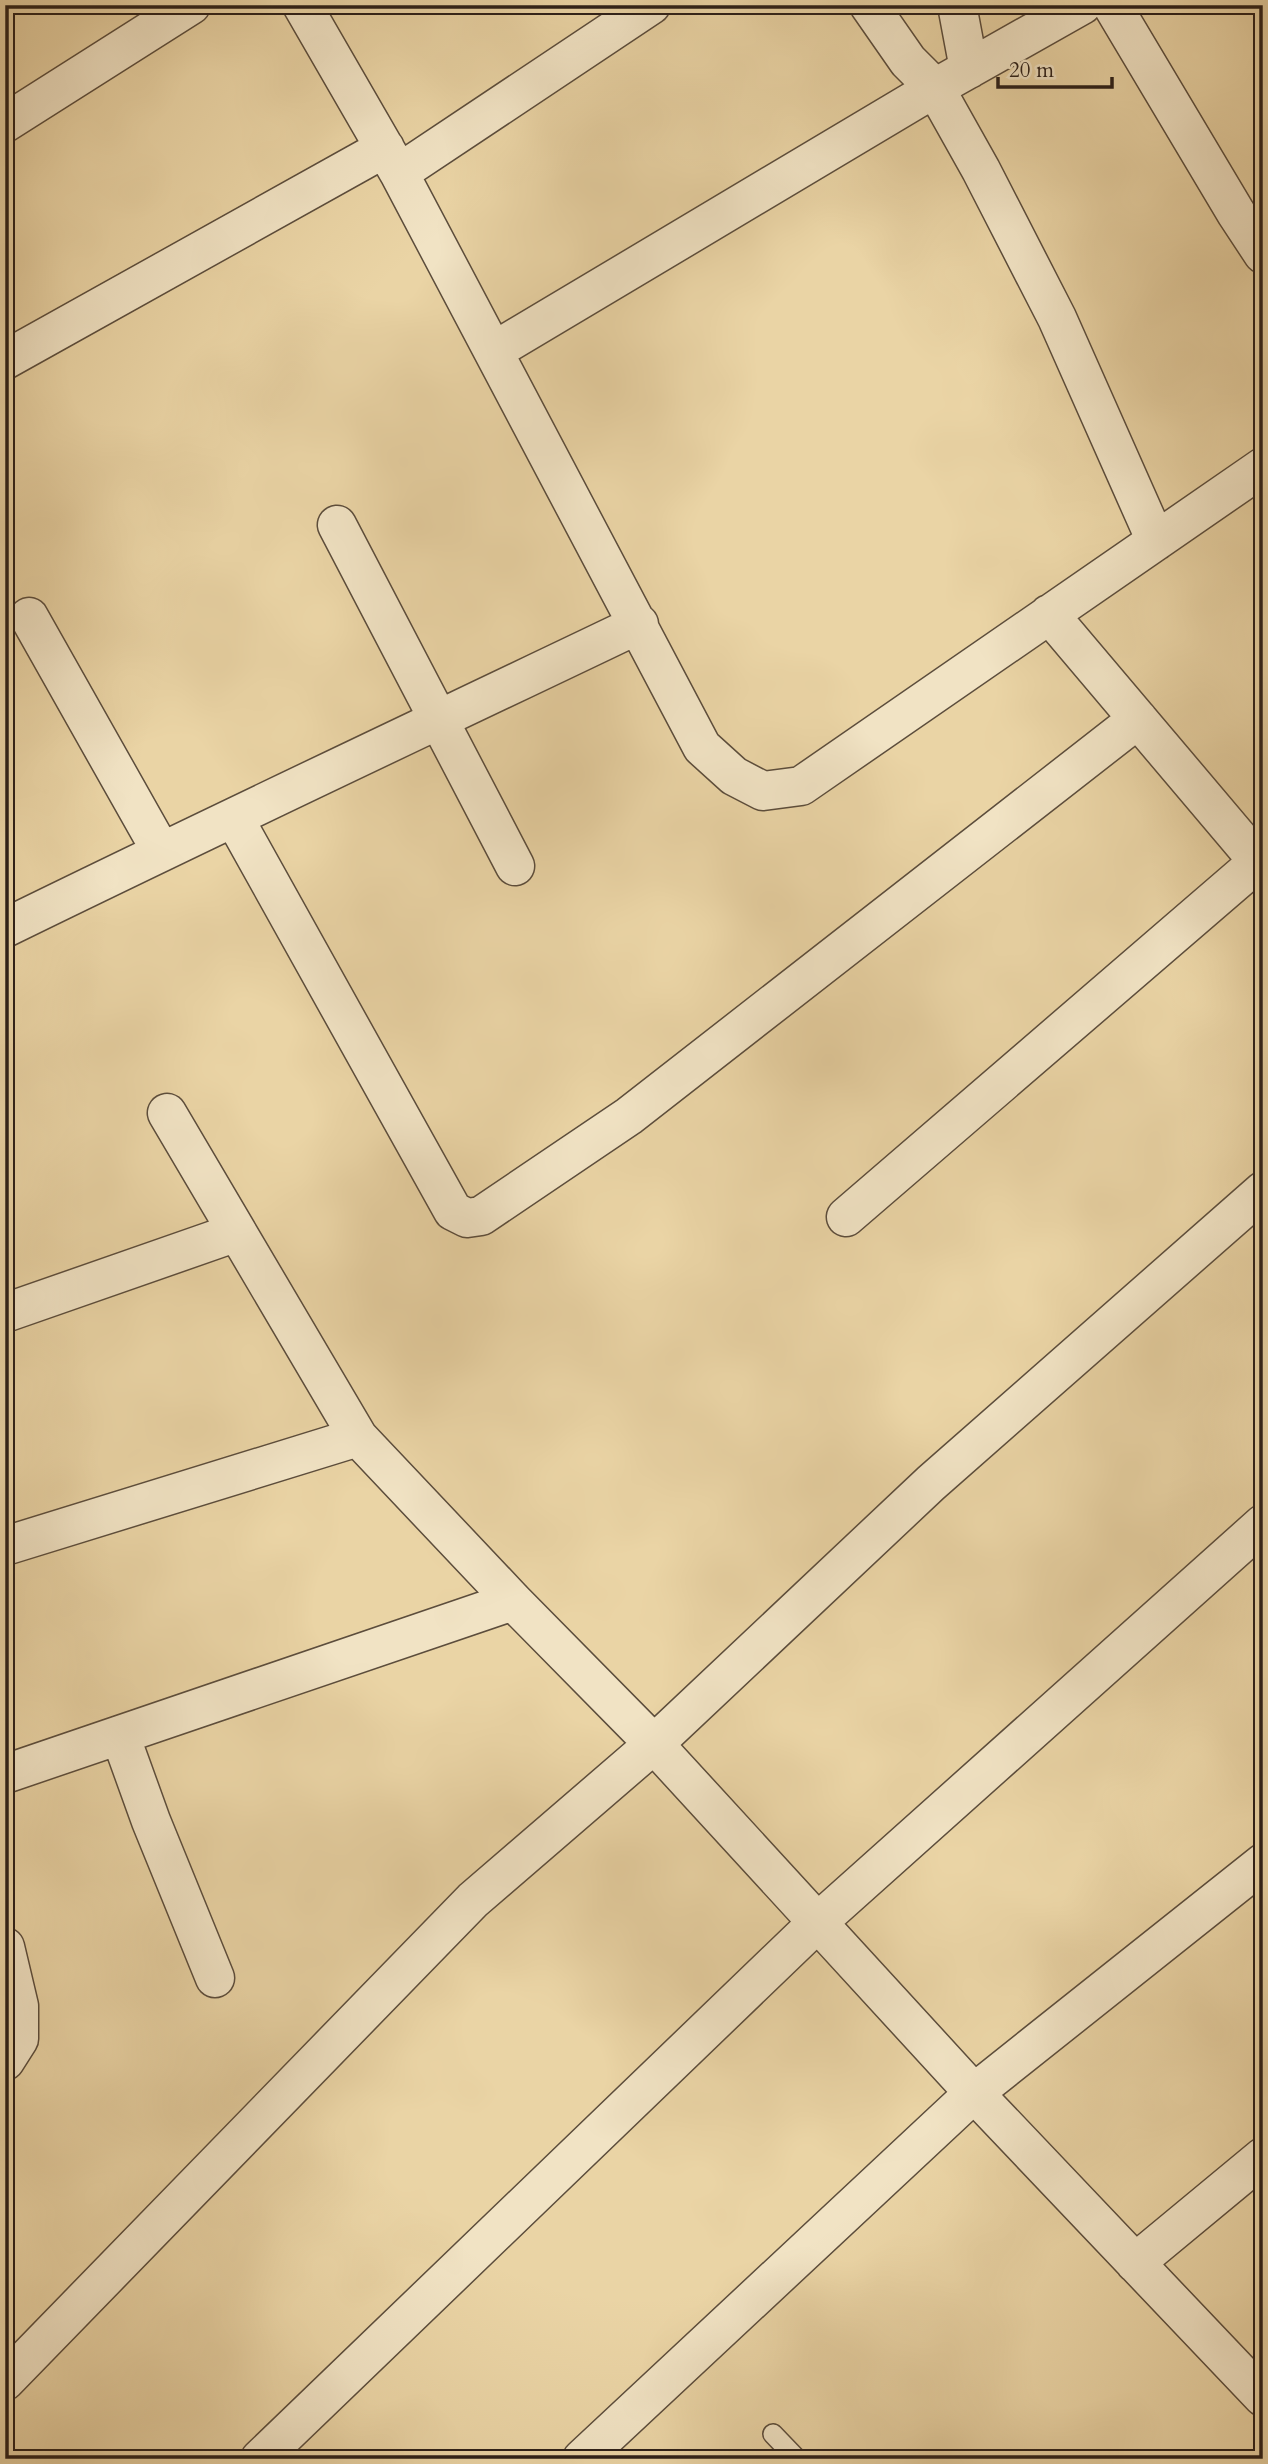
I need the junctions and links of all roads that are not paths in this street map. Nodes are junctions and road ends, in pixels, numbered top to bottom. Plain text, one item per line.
1 (191, 5) edge
2 (302, 5) edge
3 (650, 5) edge
4 (869, 5) edge
5 (957, 5) edge
6 (1082, 5) edge
7 (1112, 5) edge
8 (969, 69) junction
9 (935, 88) junction
10 (5, 123) edge
11 (392, 160) junction
12 (1263, 254) edge
13 (494, 351) junction
14 (5, 360) edge
15 (1263, 467) edge
16 (337, 525) dead end
17 (1156, 541) junction
18 (1049, 614) junction
19 (29, 617) dead end
20 (639, 624) junction
21 (440, 719) junction
22 (1138, 719) junction
23 (234, 818) junction
24 (161, 851) junction
25 (1261, 864) edge
26 (515, 866) dead end
27 (5, 929) edge
28 (167, 1113) dead end
29 (1263, 1191) edge
30 (846, 1217) dead end
31 (237, 1232) junction
32 (5, 1313) edge
33 (358, 1437) junction
34 (1263, 1524) edge
35 (5, 1546) edge
36 (513, 1601) junction
37 (120, 1735) junction
38 (654, 1744) junction
39 (5, 1774) edge
40 (1263, 1863) edge
41 (818, 1922) junction
42 (5, 1947) edge
43 (215, 1978) dead end
44 (5, 2061) edge
45 (974, 2093) junction
46 (1263, 2157) edge
47 (1135, 2263) junction
48 (5, 2381) edge
49 (1263, 2397) edge
50 (773, 2434) dead end
51 (260, 2459) edge
52 (582, 2459) edge
53 (797, 2459) edge

1 - 10 street
2 - 11 street
3 - 11 street
4 - 9 street
5 - 8 street
6 - 8 street
7 - 12 street
8 - 9 street
9 - 13 street
9 - 17 street
11 - 13 street
11 - 14 street
13 - 20 street
15 - 17 street
16 - 21 street
17 - 18 street
18 - 20 street
18 - 22 street
19 - 24 street
20 - 21 street
21 - 23 street
21 - 26 street
22 - 23 street
22 - 25 street
23 - 24 street
24 - 27 street
25 - 30 street
28 - 31 street
29 - 38 street
31 - 32 street
31 - 33 street
33 - 35 street
33 - 36 street
34 - 41 street
36 - 37 street
36 - 38 street
37 - 39 street
37 - 43 street
38 - 41 street
38 - 48 street
40 - 45 street
41 - 45 street
41 - 51 street
42 - 44 street
45 - 47 street
45 - 52 street
46 - 47 street
47 - 49 street
50 - 53 lane

